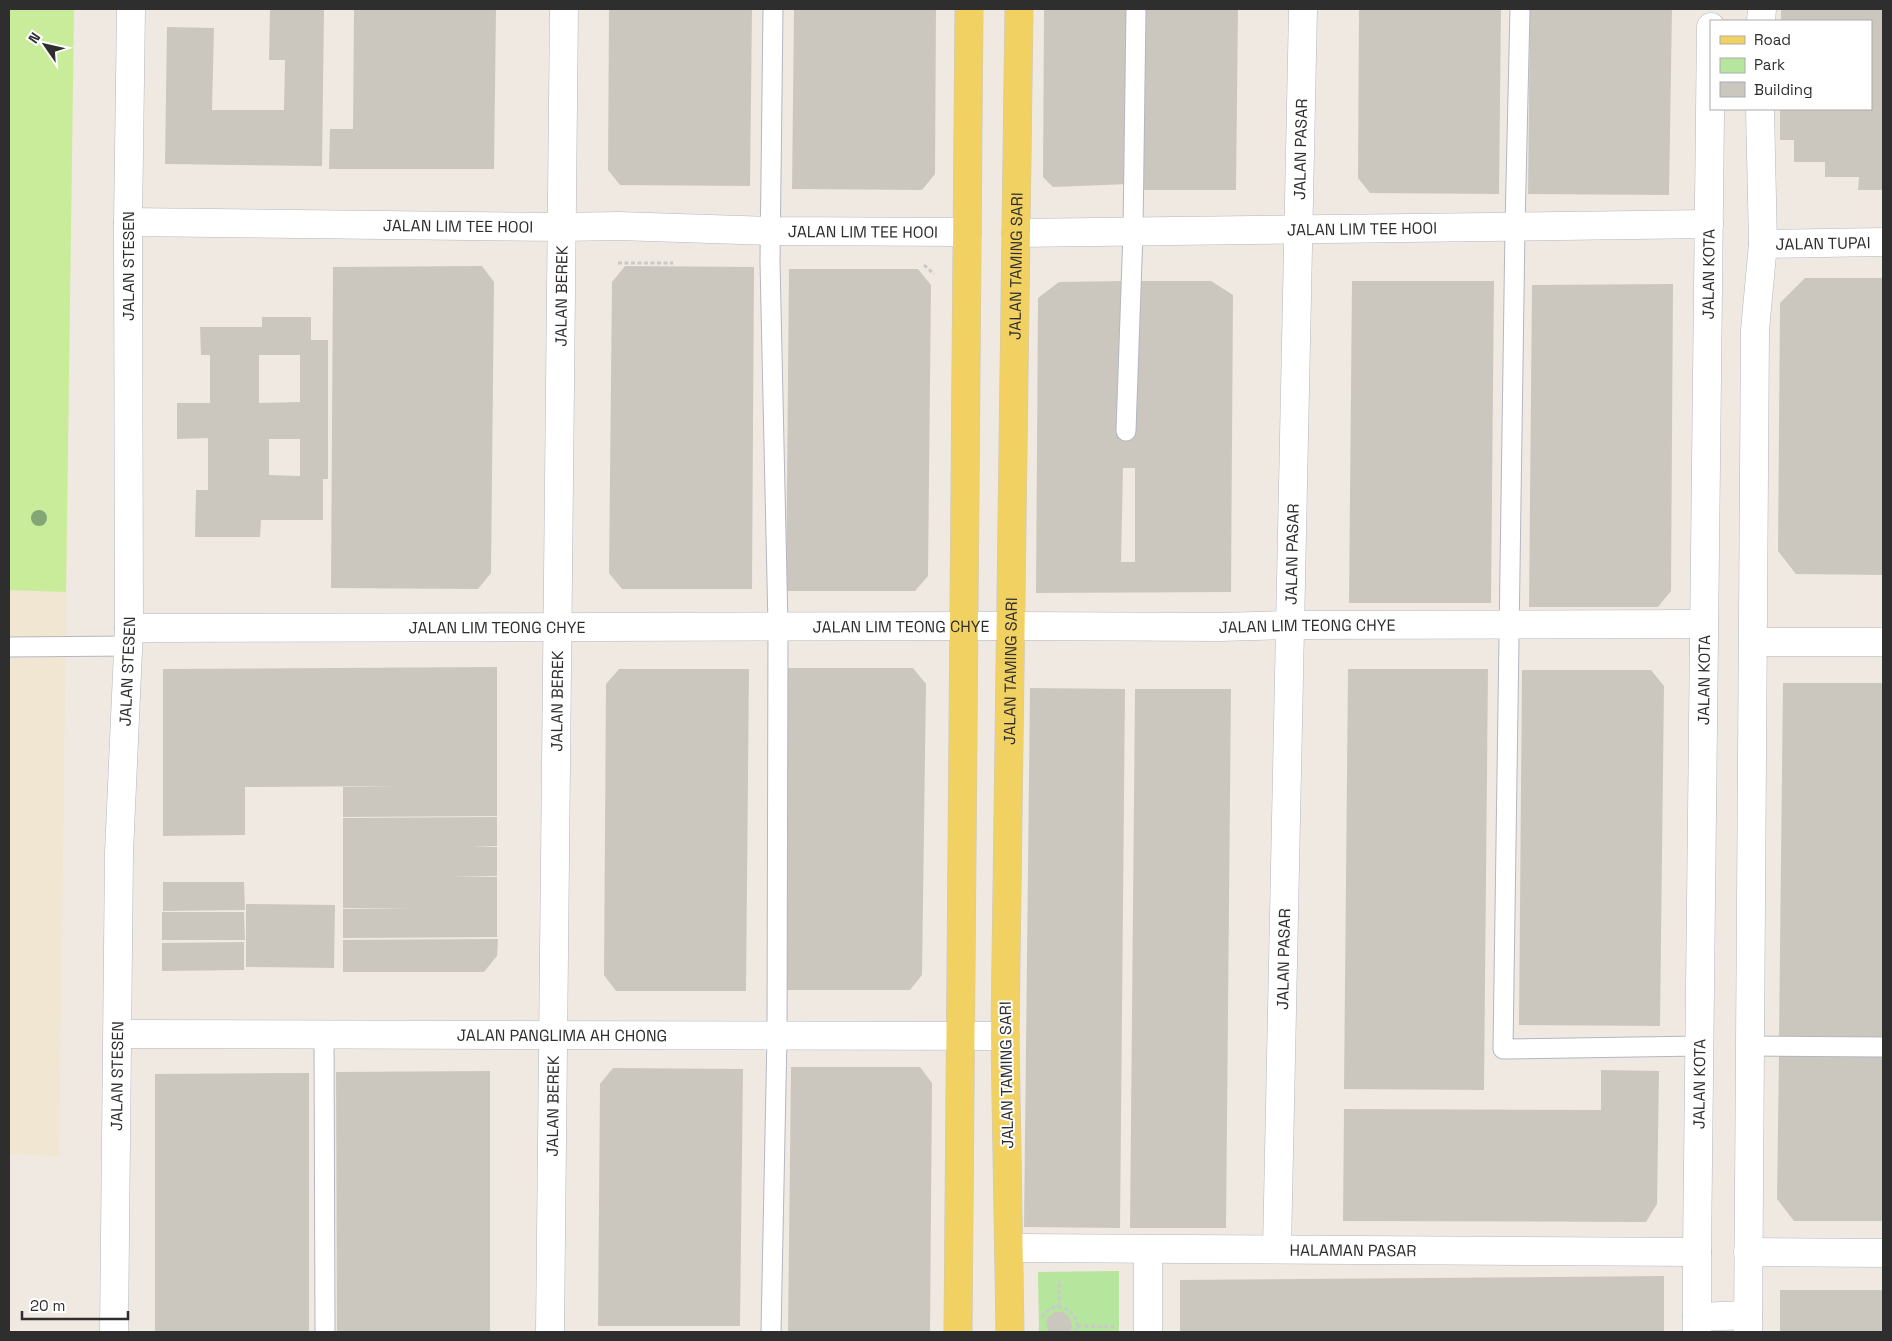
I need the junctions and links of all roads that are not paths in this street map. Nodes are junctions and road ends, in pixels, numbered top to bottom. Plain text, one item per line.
1 (132, 9) edge
2 (564, 9) edge
3 (773, 9) edge
4 (969, 9) edge
5 (1019, 9) edge
6 (1136, 9) edge
7 (1303, 9) edge
8 (1520, 9) edge
9 (1710, 110) edge
10 (1760, 110) edge
11 (128, 222) junction
12 (1709, 224) junction
13 (562, 227) junction
14 (1515, 227) junction
15 (770, 230) junction
16 (1298, 230) junction
17 (967, 232) junction
18 (1133, 232) junction
19 (1016, 233) junction
20 (1883, 242) edge
21 (1763, 244) junction
22 (1126, 431) dead end
23 (1509, 624) junction
24 (1704, 624) junction
25 (1290, 625) junction
26 (778, 626) junction
27 (963, 626) junction
28 (1010, 626) junction
29 (557, 627) junction
30 (129, 637) junction
31 (1753, 642) junction
32 (1883, 642) edge
33 (9, 647) edge
34 (118, 1034) junction
35 (324, 1035) junction
36 (553, 1036) junction
37 (777, 1036) junction
38 (960, 1036) junction
39 (1005, 1036) junction
40 (1699, 1046) junction
41 (1750, 1046) junction
42 (1883, 1047) edge
43 (1009, 1248) junction
44 (1148, 1249) junction
45 (1277, 1249) junction
46 (1696, 1252) junction
47 (1748, 1252) junction
48 (1883, 1253) edge
49 (1748, 1324) edge
50 (1697, 1325) edge
51 (114, 1332) edge
52 (325, 1332) edge
53 (550, 1332) edge
54 (771, 1332) edge
55 (958, 1332) edge
56 (1010, 1332) edge
57 (1148, 1332) edge

1 - 11 street, JALAN STESEN
2 - 13 street, JALAN BEREK
3 - 15 lane
4 - 17 main road
5 - 19 main road, JALAN TAMING SARI
6 - 18 lane
7 - 16 street, JALAN PASAR
8 - 14 lane
9 - 12 street, JALAN KOTA
10 - 21 street
11 - 13 street, JALAN LIM TEE HOOI
11 - 30 street, JALAN STESEN
12 - 14 street, JALAN LIM TEE HOOI
12 - 24 street, JALAN KOTA
13 - 15 street, JALAN LIM TEE HOOI
13 - 29 street, JALAN BEREK
14 - 16 street, JALAN LIM TEE HOOI
14 - 23 lane
15 - 17 street, JALAN LIM TEE HOOI
15 - 26 lane
16 - 18 street, JALAN LIM TEE HOOI
16 - 25 street, JALAN PASAR
17 - 27 main road
18 - 19 street, JALAN LIM TEE HOOI
18 - 22 lane
19 - 28 main road, JALAN TAMING SARI
20 - 21 street, JALAN TUPAI
21 - 31 street
23 - 24 street, JALAN LIM TEONG CHYE
23 - 25 street, JALAN LIM TEONG CHYE
23 - 40 lane
24 - 40 street, JALAN KOTA
25 - 28 street, JALAN LIM TEONG CHYE
25 - 45 street, JALAN PASAR
26 - 27 street, JALAN LIM TEONG CHYE
26 - 29 street, JALAN LIM TEONG CHYE
26 - 37 lane
27 - 28 street, JALAN LIM TEONG CHYE
27 - 38 main road
28 - 39 main road, JALAN TAMING SARI
29 - 30 street, JALAN LIM TEONG CHYE
29 - 36 street, JALAN BEREK
30 - 33 lane
30 - 34 street, JALAN STESEN
31 - 32 street
31 - 41 street
34 - 35 street, JALAN PANGLIMA AH CHONG
34 - 51 street, JALAN STESEN
35 - 36 street, JALAN PANGLIMA AH CHONG
35 - 52 lane
36 - 37 street, JALAN PANGLIMA AH CHONG
36 - 53 street, JALAN BEREK
37 - 38 street, JALAN PANGLIMA AH CHONG
37 - 54 lane
38 - 39 street, JALAN PANGLIMA AH CHONG
38 - 55 main road
39 - 43 main road, JALAN TAMING SARI
40 - 46 street, JALAN KOTA
41 - 42 lane
41 - 47 street
43 - 44 street, HALAMAN PASAR
43 - 56 main road, JALAN TAMING SARI
44 - 45 street, HALAMAN PASAR
44 - 57 street
45 - 46 street, HALAMAN PASAR
46 - 50 street, JALAN KOTA
47 - 48 street
47 - 49 street
49 - 50 street

